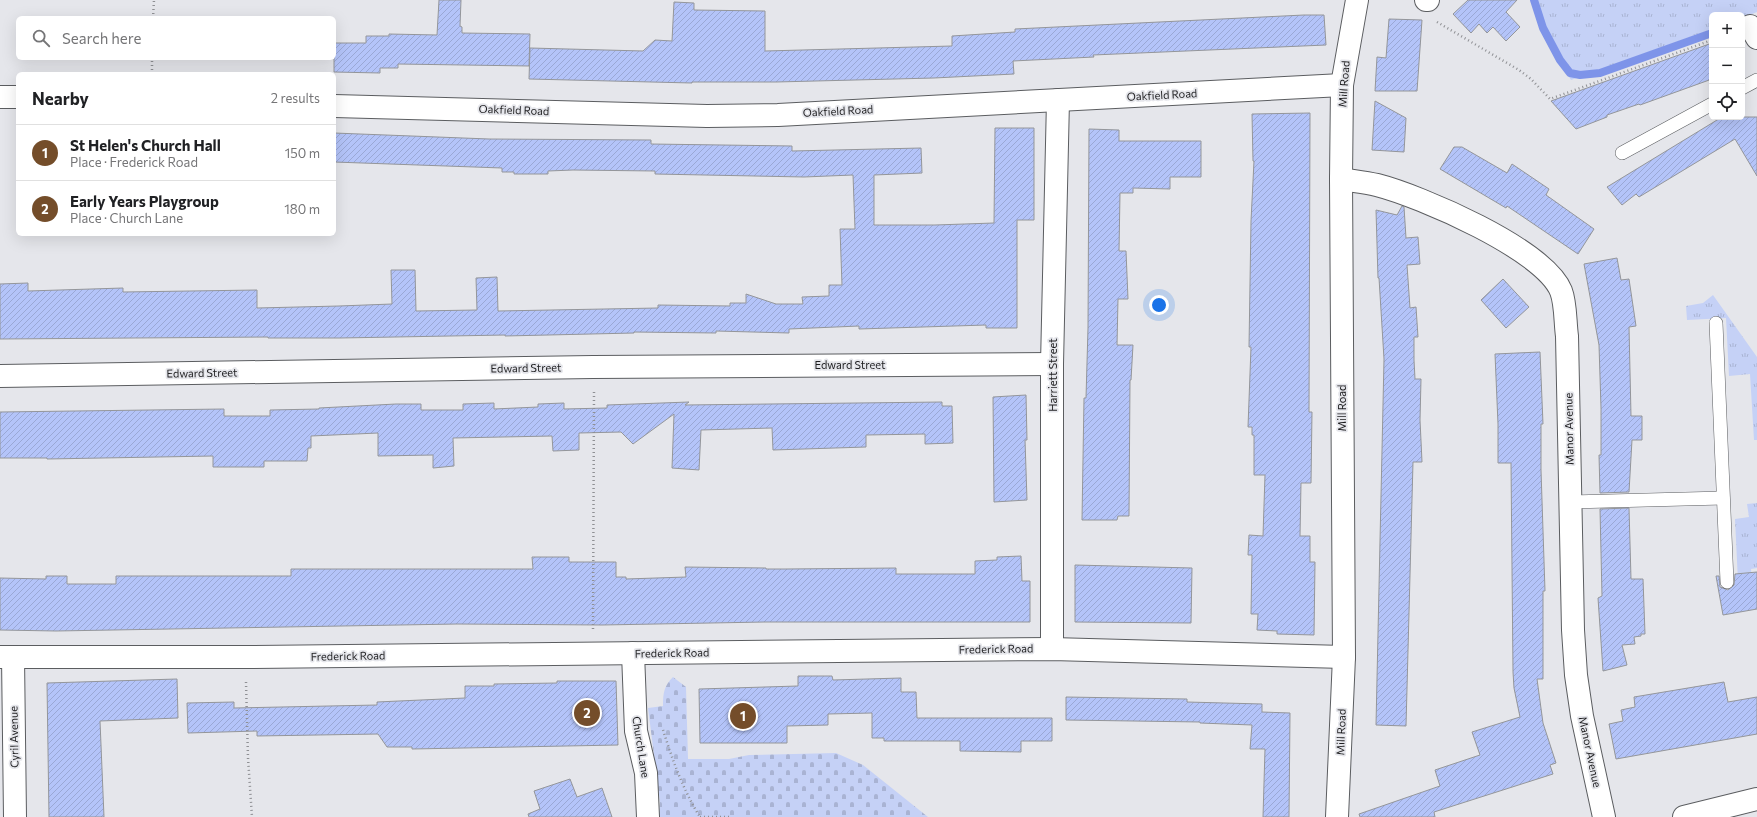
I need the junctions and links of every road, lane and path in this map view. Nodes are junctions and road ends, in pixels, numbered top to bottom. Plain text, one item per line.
1 (154, 0) edge
2 (1357, 0) edge
3 (1429, 6) edge
4 (153, 16) edge
5 (1709, 41) edge
6 (152, 60) edge
7 (152, 72) edge
8 (1757, 80) edge
9 (1342, 85) junction
10 (1745, 86) edge
11 (0, 97) edge
12 (16, 97) edge
13 (1058, 100) junction
14 (336, 106) edge
15 (1709, 106) edge
16 (1622, 153) dead end
17 (1341, 180) junction
18 (1716, 323) dead end
19 (1052, 364) junction
20 (593, 367) junction
21 (0, 376) edge
22 (1723, 498) junction
23 (1571, 502) junction
24 (1727, 582) dead end
25 (1052, 649) junction
26 (592, 653) junction
27 (633, 653) junction
28 (7, 657) edge
29 (244, 657) junction
30 (1344, 657) junction
31 (663, 730) dead end
32 (1757, 799) edge
33 (15, 817) edge
34 (252, 817) edge
35 (648, 817) edge
36 (700, 817) edge
37 (730, 817) edge
38 (1337, 817) edge
39 (1604, 817) edge
40 (1684, 817) edge

1 - 4 path
2 - 9 street, Mill Road
3 - 5 path
6 - 7 path
8 - 10 lane
9 - 13 street, Oakfield Road
9 - 17 street, Mill Road
11 - 12 street
13 - 14 street, Oakfield Road
13 - 19 street, Harriett Street
15 - 16 lane
17 - 23 street, Manor Avenue
17 - 30 street, Mill Road
18 - 22 lane
19 - 20 street, Edward Street
19 - 25 street, Harriett Street
20 - 21 street, Edward Street
20 - 26 path
22 - 23 lane
22 - 24 lane
23 - 39 street, Manor Avenue
25 - 27 street, Frederick Road
25 - 30 street, Frederick Road
26 - 27 street, Frederick Road
26 - 29 street, Frederick Road
27 - 35 street, Church Lane
28 - 29 street, Frederick Road
28 - 33 street, Cyril Avenue
29 - 34 path
30 - 38 street, Mill Road
31 - 36 path
32 - 40 street
36 - 37 path

